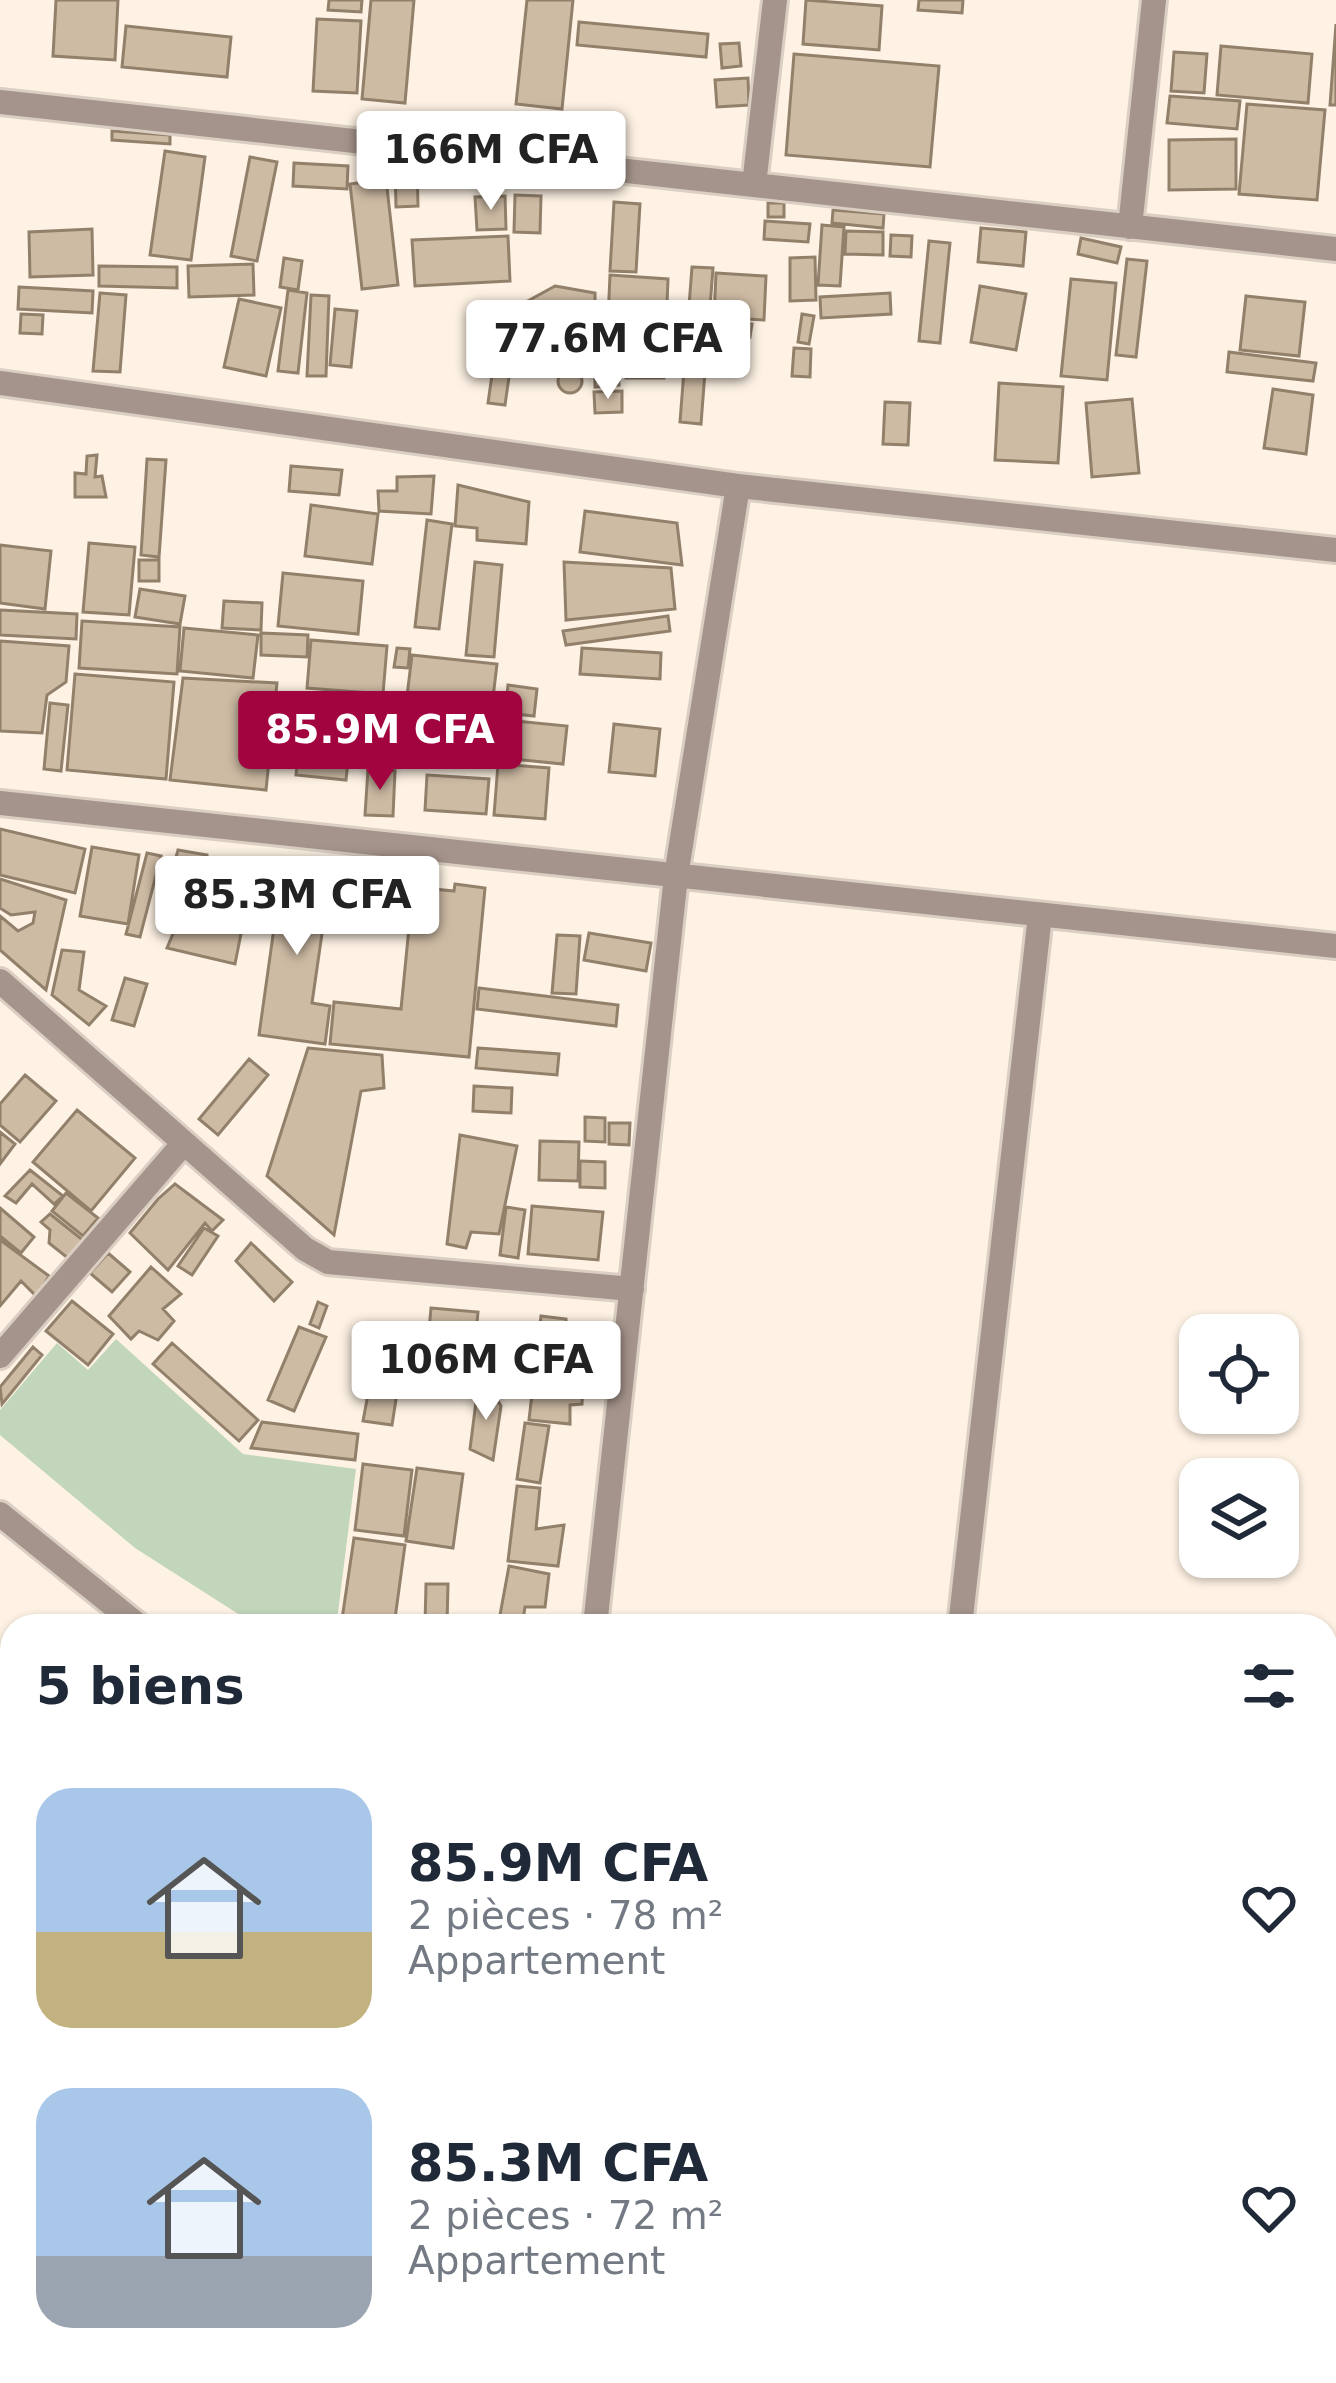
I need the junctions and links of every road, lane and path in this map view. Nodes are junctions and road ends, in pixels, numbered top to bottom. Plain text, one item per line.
1 (775, 0) edge
2 (1154, 0) edge
3 (0, 102) edge
4 (754, 185) junction
5 (1130, 226) junction
6 (1336, 249) edge
7 (0, 382) edge
8 (738, 487) junction
9 (1336, 550) edge
10 (0, 803) edge
11 (676, 876) junction
12 (1040, 915) junction
13 (1336, 946) edge
14 (0, 981) edge
15 (183, 1144) junction
16 (632, 1289) junction
17 (0, 1356) edge
18 (0, 1514) edge
19 (124, 1614) edge
20 (596, 1614) edge
21 (961, 1614) edge

1 - 4 street
2 - 5 street
3 - 4 street
4 - 5 street
5 - 6 street
7 - 8 street
8 - 9 street
8 - 11 street
10 - 11 street
11 - 12 street
11 - 16 street
12 - 13 street
12 - 21 street
14 - 15 street
15 - 16 street
15 - 17 street
16 - 20 street
18 - 19 street

